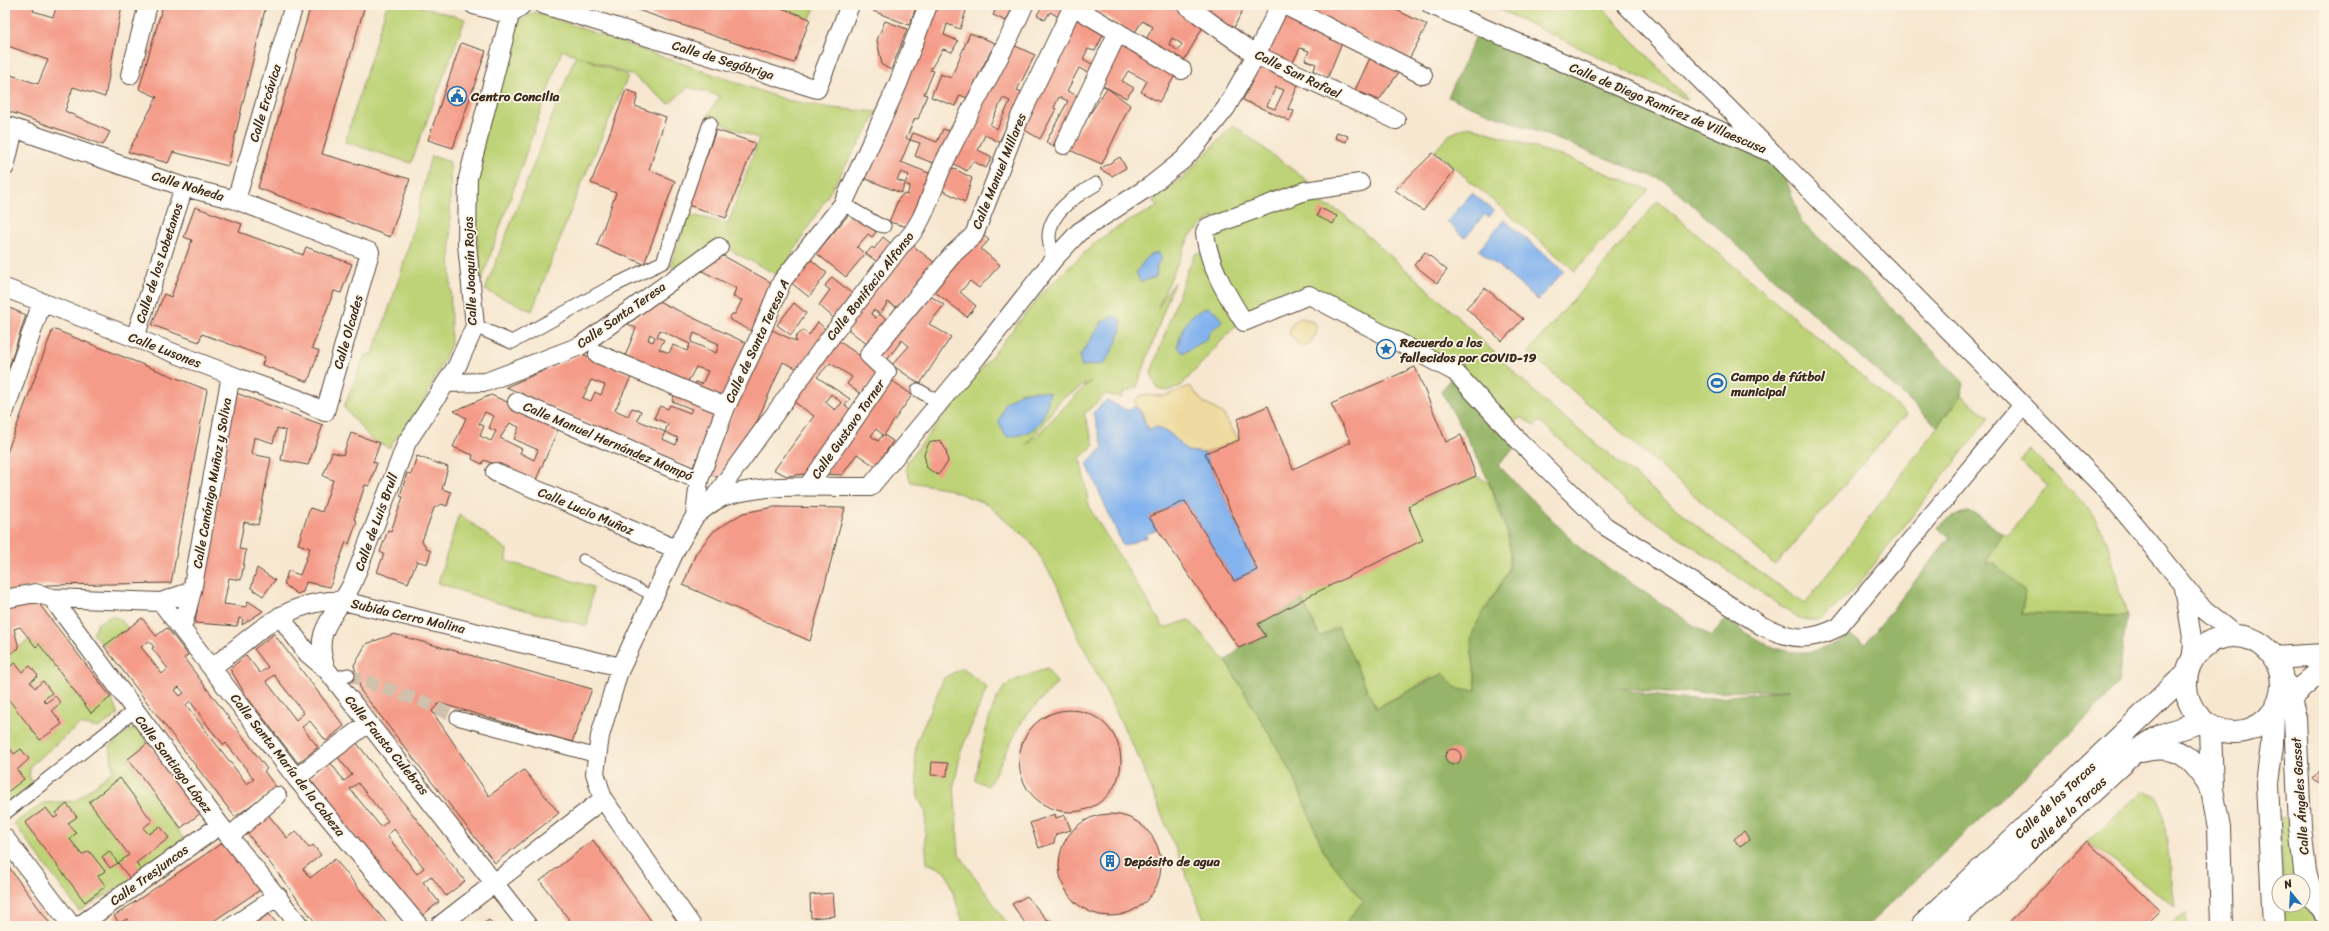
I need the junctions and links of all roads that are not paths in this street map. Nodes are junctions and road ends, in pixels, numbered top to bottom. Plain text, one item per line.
1 (148, 5) edge
2 (294, 5) edge
3 (474, 5) edge
4 (544, 5) edge
5 (850, 5) edge
6 (928, 5) edge
7 (1024, 5) edge
8 (1072, 5) edge
9 (1186, 5) edge
10 (1280, 5) edge
11 (1284, 5) edge
12 (1431, 5) edge
13 (1626, 5) edge
14 (516, 10) edge
15 (1118, 32) junction
16 (1256, 55) junction
17 (1182, 70) dead end
18 (130, 75) dead end
19 (1423, 76) dead end
20 (1396, 120) dead end
21 (710, 123) dead end
22 (10, 127) edge
23 (1064, 145) dead end
24 (1777, 155) junction
25 (5, 167) edge
26 (1360, 183) dead end
27 (1096, 184) dead end
28 (184, 186) junction
29 (236, 200) junction
30 (843, 204) junction
31 (884, 226) dead end
32 (719, 247) dead end
33 (370, 252) joint
34 (1053, 260) junction
35 (5, 288) edge
36 (42, 302) junction
37 (475, 326) junction
38 (135, 338) junction
39 (598, 354) dead end
40 (887, 372) joint
41 (231, 375) junction
42 (447, 383) junction
43 (918, 390) dead end
44 (517, 402) dead end
45 (940, 403) junction
46 (2023, 405) junction
47 (726, 407) junction
48 (5, 410) edge
49 (325, 412) joint
50 (407, 442) joint
51 (495, 472) dead end
52 (699, 480) junction
53 (808, 486) junction
54 (702, 511) junction
55 (676, 549) junction
56 (584, 559) dead end
57 (2184, 587) junction
58 (192, 591) junction
59 (654, 597) junction
60 (52, 598) junction
61 (5, 599) edge
62 (343, 601) junction
63 (161, 602) junction
64 (280, 616) junction
65 (182, 628) junction
66 (2238, 636) junction
67 (2324, 655) edge
68 (621, 667) junction
69 (2189, 667) junction
70 (212, 668) junction
71 (2278, 668) junction
72 (2324, 668) edge
73 (336, 675) junction
74 (2291, 697) junction
75 (134, 711) junction
76 (2273, 712) junction
77 (457, 718) tunnel mouth
78 (368, 723) junction
79 (2206, 724) junction
80 (2133, 753) junction
81 (597, 756) junction
82 (296, 778) junction
83 (2212, 789) junction
84 (277, 796) dead end
85 (603, 799) junction
86 (5, 813) edge
87 (225, 831) junction
88 (5, 838) edge
89 (494, 881) junction
90 (278, 896) junction
91 (2324, 912) edge
92 (72, 926) edge
93 (78, 926) edge
94 (233, 926) edge
95 (300, 926) edge
96 (419, 926) edge
97 (439, 926) edge
98 (528, 926) edge
99 (692, 926) edge
100 (1922, 926) edge
101 (1948, 926) edge
102 (2222, 926) edge
103 (2274, 926) edge

1 - 18 street
2 - 29 street, Calle Ercávica
3 - 14 street
4 - 5 street, Calle de Segóbriga
6 - 30 street, Calle de Santa Teresa A
7 - 54 street, Calle Bonifacio Alfonso
8 - 15 street
8 - 40 street, Calle Manuel Millares
9 - 16 street, Calle San Rafael
10 - 16 street
11 - 19 street
12 - 24 street, Calle de Diego Ramírez de Villaescusa
13 - 24 street, Calle de Diego Ramírez de Villaescusa
14 - 37 street, Calle Joaquín Rojas
15 - 17 street
15 - 23 street
16 - 20 street, Calle San Rafael
16 - 34 street
21 - 37 street
22 - 25 street
22 - 28 street, Calle Noheda
24 - 46 street
26 - 46 street
27 - 34 street
28 - 29 street, Calle Noheda
28 - 38 street, Calle de los Lobetanos
29 - 33 street, Calle Noheda
30 - 31 street
30 - 47 street, Calle de Santa Teresa A
32 - 42 street, Calle Santa Teresa
33 - 49 street, Calle Olcades
34 - 45 street
35 - 36 street, Calle Lusones
36 - 38 street, Calle Lusones
36 - 48 street
37 - 42 street, Calle Joaquín Rojas
38 - 41 street, Calle Lusones
39 - 47 street
40 - 53 street, Calle Gustavo Torner
41 - 49 street, Calle Lusones
41 - 58 street, Calle Canónigo Muñoz y Soliva
42 - 50 street, Calle Joaquín Rojas
43 - 45 street
44 - 52 street, Calle Manuel Hernández Mompó
45 - 53 street
46 - 57 street
47 - 52 street, Calle de Santa Teresa A
50 - 62 street, Calle de Luis Brull
51 - 55 street, Calle Lucio Muñoz
52 - 54 street, Calle de Santa Teresa A
53 - 54 street
54 - 55 street, Calle de Santa Teresa A
55 - 59 street, Calle de Santa Teresa A
56 - 59 lane
57 - 66 street
57 - 69 street
58 - 63 street
58 - 65 street, Calle Canónigo Muñoz y Soliva
59 - 68 street, Calle de Santa Teresa A
60 - 61 street
60 - 63 street
60 - 75 street, Calle Santiago López
62 - 64 street, Subida Cerro Molina
62 - 68 street, Subida Cerro Molina
62 - 73 street, Calle Fausto Culebras
63 - 65 street, Calle Santa María de la Cabeza
64 - 70 street, Subida Cerro Molina
64 - 73 street
65 - 70 street, Calle Santa María de la Cabeza
66 - 69 street
66 - 71 street
67 - 71 street
68 - 81 street, Calle de Santa Teresa A
69 - 79 street
69 - 100 street, Calle de las Torcas
70 - 82 street, Calle Santa María de la Cabeza
71 - 74 street, Calle Ángeles Gasset
71 - 76 street
72 - 74 street
73 - 78 street, Calle Fausto Culebras
74 - 76 street
74 - 91 street, Calle Ángeles Gasset
75 - 86 street
75 - 87 street, Calle Santiago López
76 - 79 street
76 - 103 street
77 - 81 street
78 - 82 street
78 - 89 street, Calle Fausto Culebras
79 - 80 street, Calle de la Torcas
79 - 83 street
80 - 83 street
80 - 101 street, Calle de la Torcas
81 - 85 street, Calle de Santa Teresa A
82 - 96 street, Calle Santa María de la Cabeza
83 - 102 street
84 - 87 street, Calle Tresjuncos
85 - 89 street
85 - 99 street, Calle de Santa Teresa A
87 - 90 street, Calle Santiago López
87 - 93 street, Calle Tresjuncos
88 - 92 street
89 - 97 street
89 - 98 street, Calle Fausto Culebras
90 - 94 street
90 - 95 street, Calle Santiago López

